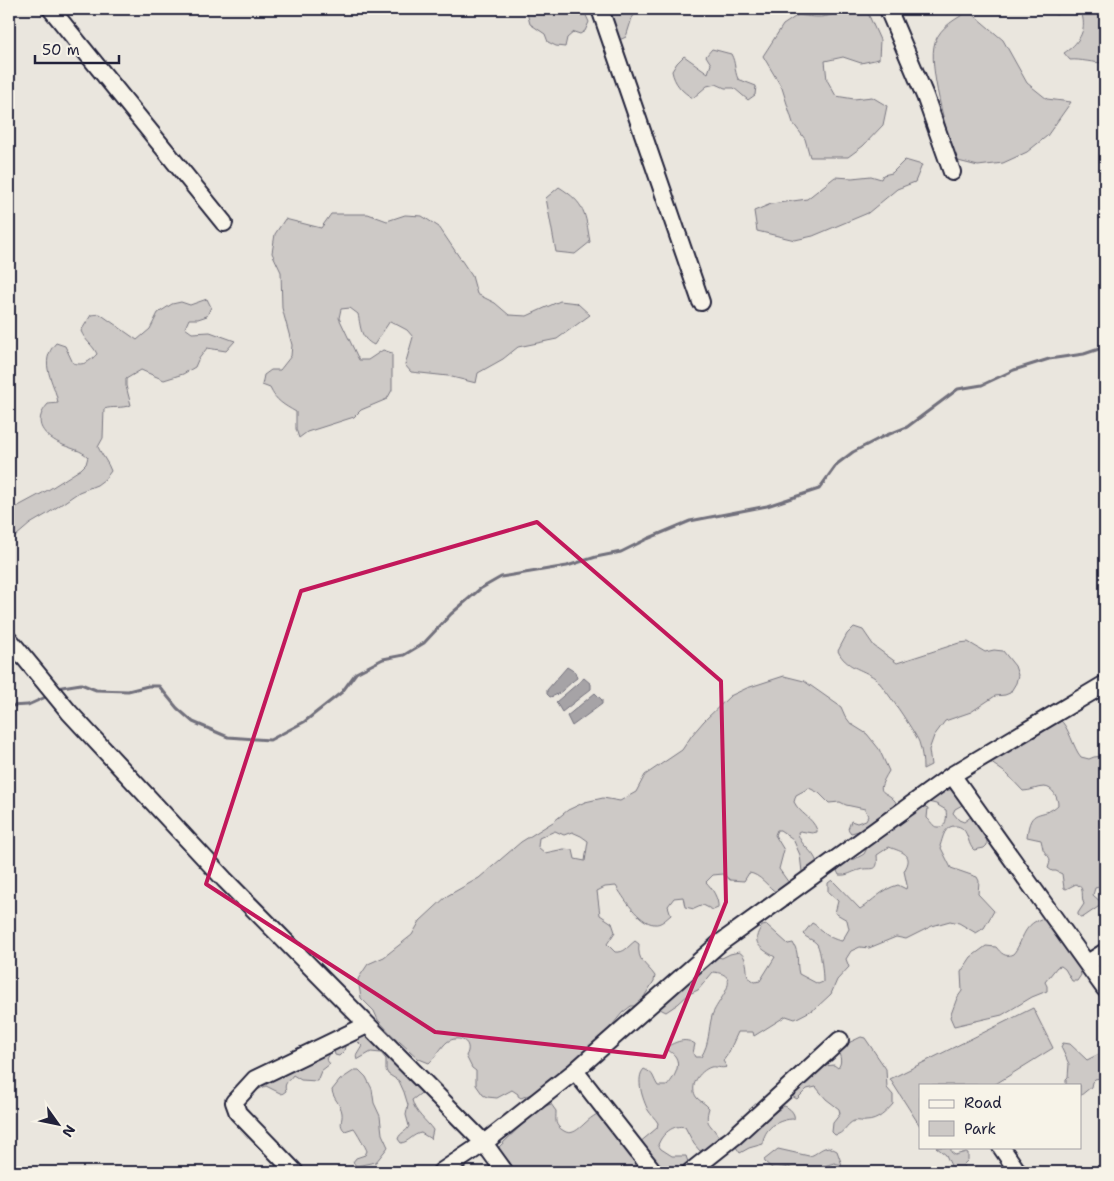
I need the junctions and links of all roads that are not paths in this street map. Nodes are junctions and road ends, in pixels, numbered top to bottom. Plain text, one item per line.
1 (51, 9) edge
2 (600, 9) edge
3 (888, 9) edge
4 (952, 172) dead end
5 (224, 223) dead end
6 (702, 302) dead end
7 (9, 639) edge
8 (1105, 684) edge
9 (952, 775) junction
10 (1105, 952) edge
11 (1088, 963) junction
12 (1105, 989) edge
13 (367, 1025) junction
14 (840, 1040) dead end
15 (575, 1071) junction
16 (484, 1143) junction
17 (1002, 1148) edge
18 (295, 1172) edge
19 (441, 1172) edge
20 (505, 1172) edge
21 (654, 1172) edge
22 (690, 1172) edge
23 (1018, 1172) edge

1 - 5 street
2 - 6 street
3 - 4 street
7 - 13 street
8 - 9 street
9 - 11 street
9 - 15 street
10 - 11 street
11 - 12 street
13 - 16 street
13 - 18 street
14 - 22 street
15 - 16 street
15 - 21 street
16 - 19 street
16 - 20 street
17 - 23 street

